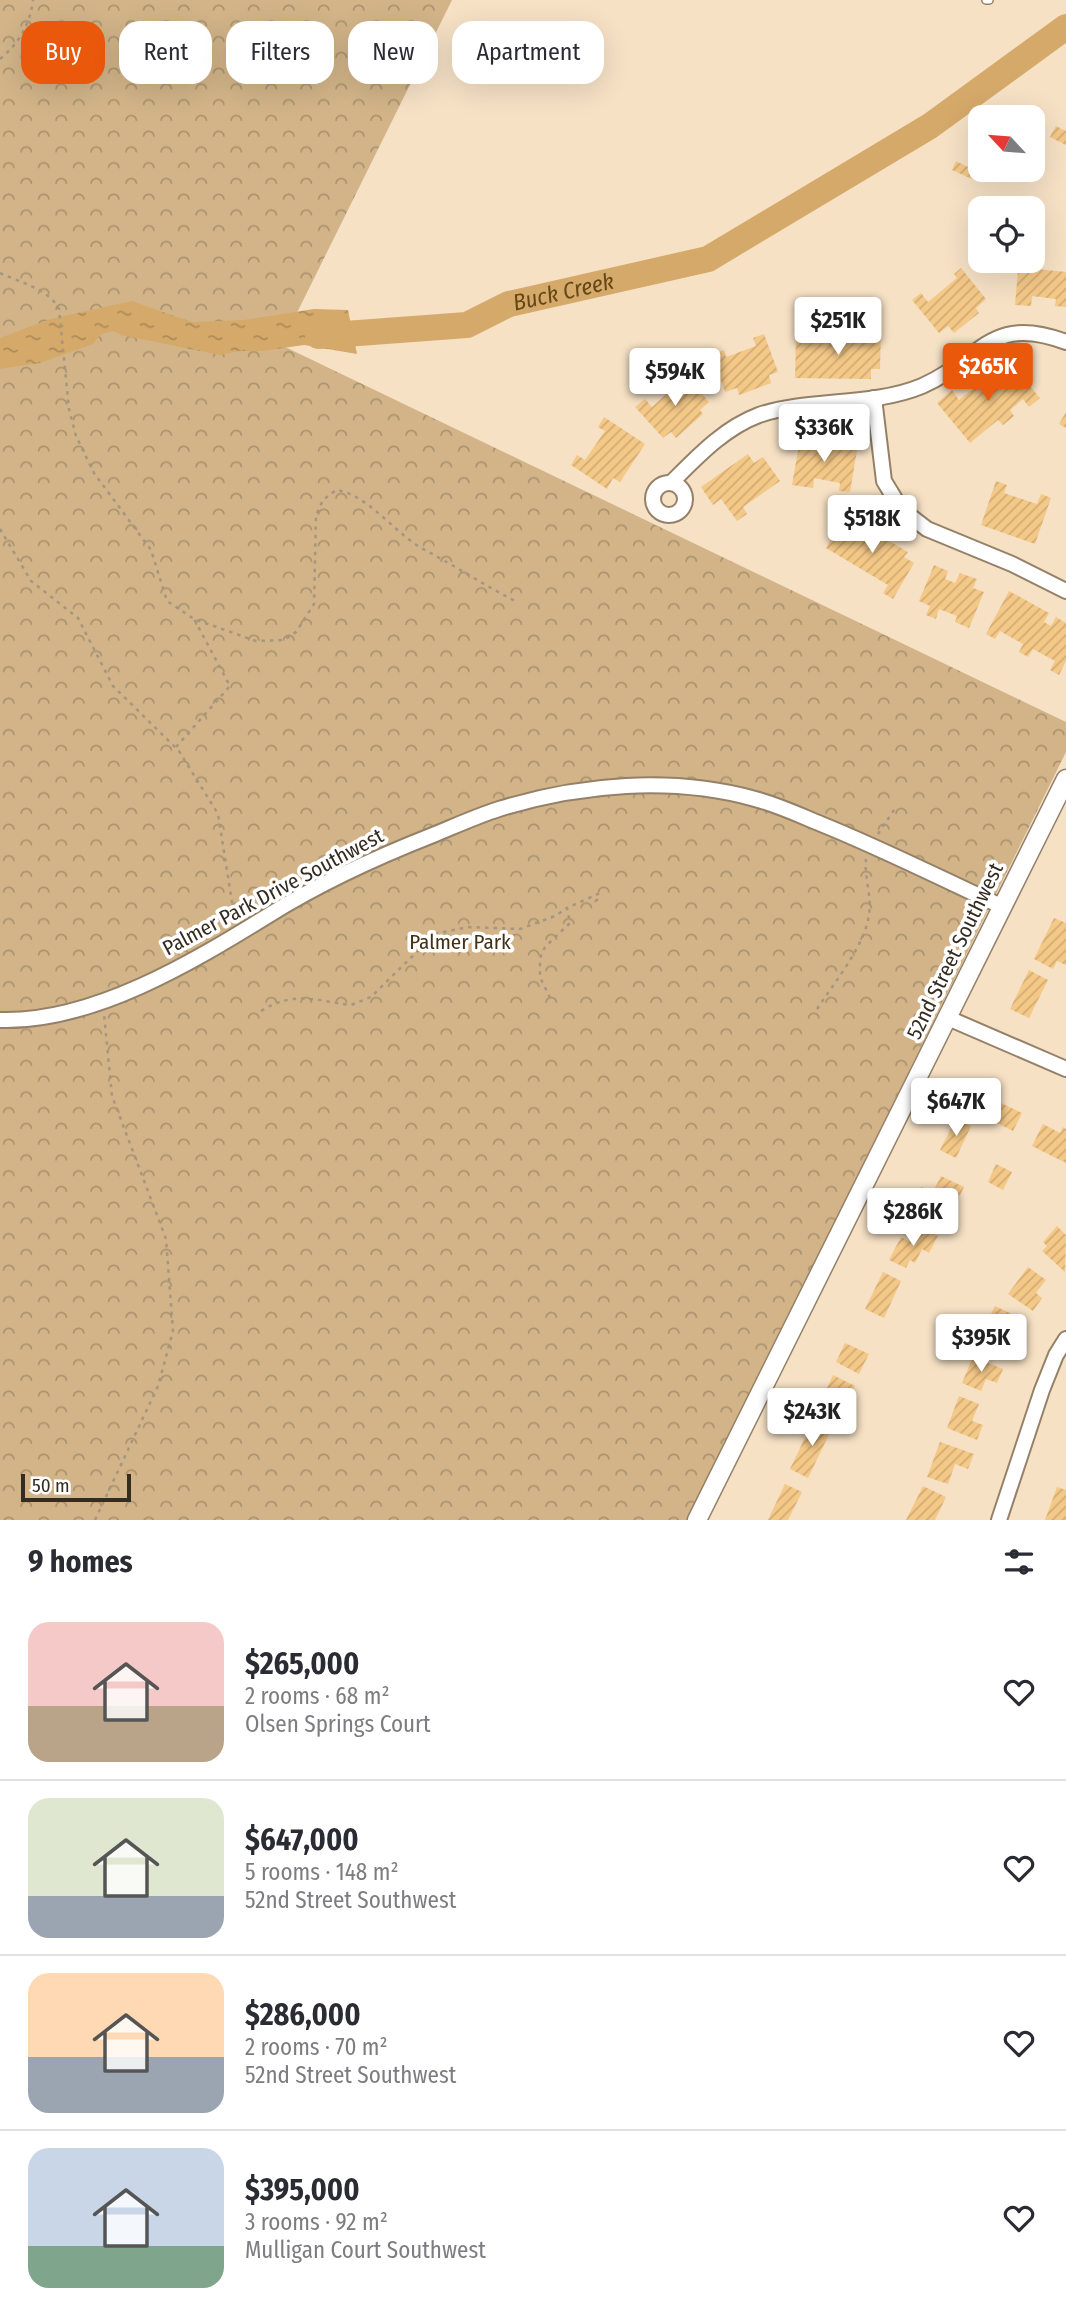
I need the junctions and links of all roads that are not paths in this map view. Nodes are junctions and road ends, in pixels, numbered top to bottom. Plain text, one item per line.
1 (1066, 342) edge
2 (874, 398) junction
3 (671, 483) dead end
4 (1066, 591) edge
5 (1066, 779) edge
6 (1003, 907) junction
7 (948, 1017) junction
8 (0, 1020) edge
9 (1066, 1069) edge
10 (1066, 1339) edge
11 (698, 1520) edge
12 (999, 1520) edge

1 - 2 street
2 - 3 street
2 - 4 street
5 - 6 street, 52nd Street Southwest
6 - 7 street, 52nd Street Southwest
6 - 8 street, Palmer Park Drive Southwest
7 - 9 street
7 - 11 street, 52nd Street Southwest
10 - 12 street

